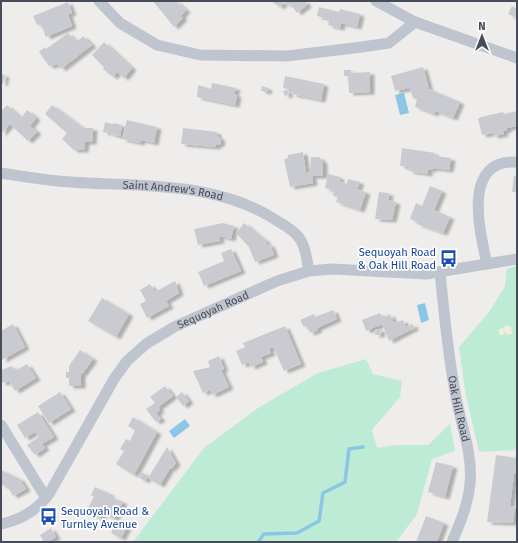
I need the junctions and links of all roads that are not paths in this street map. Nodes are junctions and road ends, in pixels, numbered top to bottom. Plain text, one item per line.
1 (98, 1) edge
2 (376, 1) edge
3 (415, 22) junction
4 (517, 58) edge
5 (517, 162) edge
6 (1, 173) edge
7 (517, 259) edge
8 (487, 264) junction
9 (309, 271) junction
10 (440, 272) junction
11 (1, 425) edge
12 (46, 498) junction
13 (1, 524) edge
14 (452, 542) edge

1 - 3 street
2 - 3 street
3 - 4 street
5 - 8 street
6 - 9 street, Saint Andrew's Road
7 - 8 street, Sequoyah Road
8 - 10 street, Sequoyah Road
9 - 10 street, Sequoyah Road
9 - 12 street, Sequoyah Road
10 - 14 street, Oak Hill Road
11 - 12 street
12 - 13 street, Sequoyah Road

